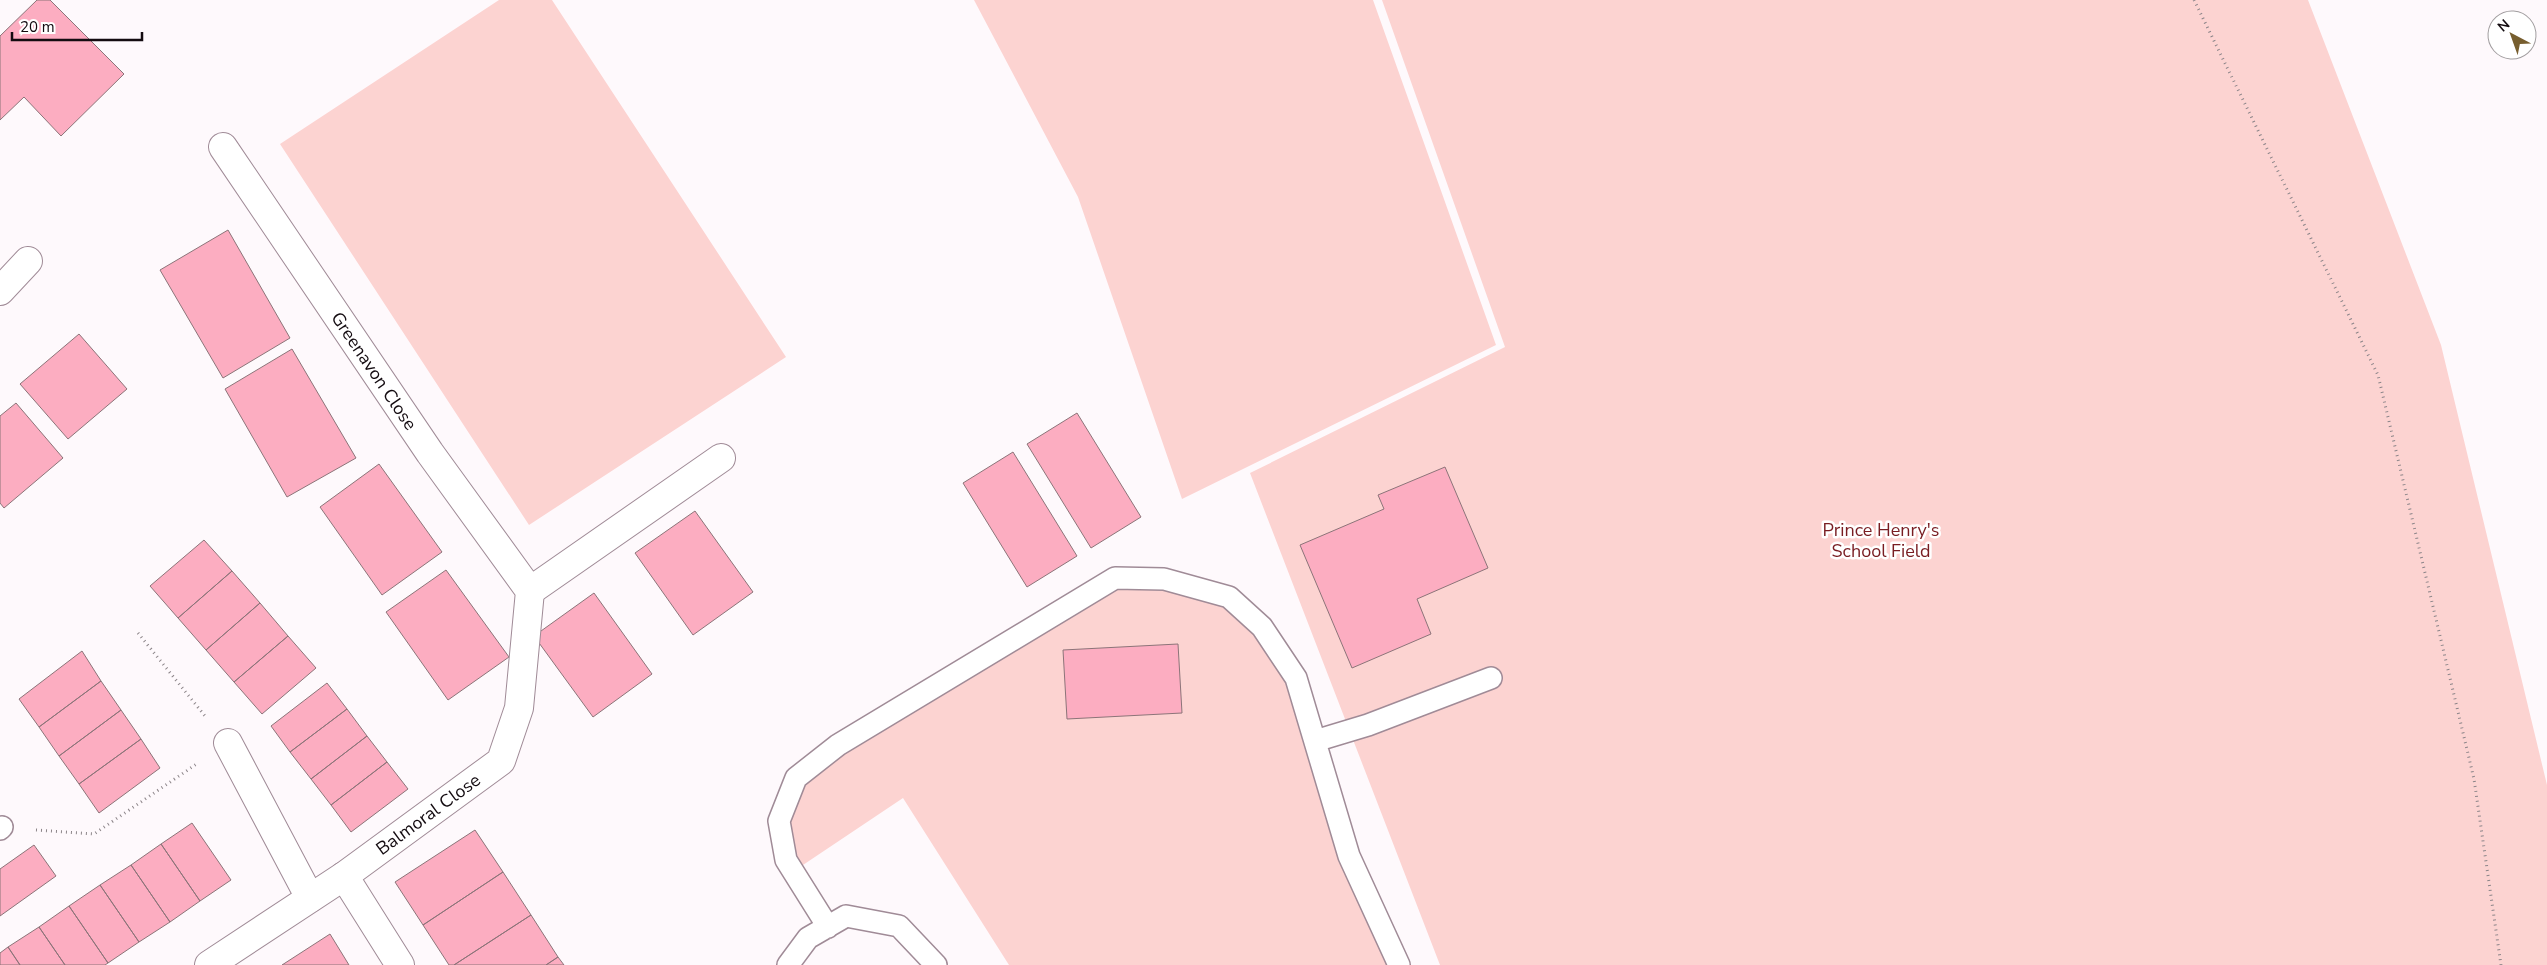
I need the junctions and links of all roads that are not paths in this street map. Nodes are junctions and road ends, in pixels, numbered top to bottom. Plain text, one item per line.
1 (223, 147) dead end
2 (28, 261) dead end
3 (0, 291) edge
4 (721, 458) dead end
5 (530, 592) junction
6 (1491, 678) dead end
7 (1315, 741) junction
8 (228, 743) road end
9 (344, 876) junction
10 (310, 898) junction
11 (828, 926) junction
12 (209, 965) edge
13 (400, 965) edge
14 (788, 965) edge
15 (936, 965) edge
16 (1399, 965) edge

1 - 5 street, Greenavon Close
2 - 3 street
4 - 5 street
5 - 9 street, Balmoral Close
6 - 7 lane
7 - 11 lane
7 - 16 lane
8 - 10 street
9 - 10 street, Balmoral Close
9 - 13 street
10 - 12 street, Balmoral Close
11 - 14 lane
11 - 15 lane

